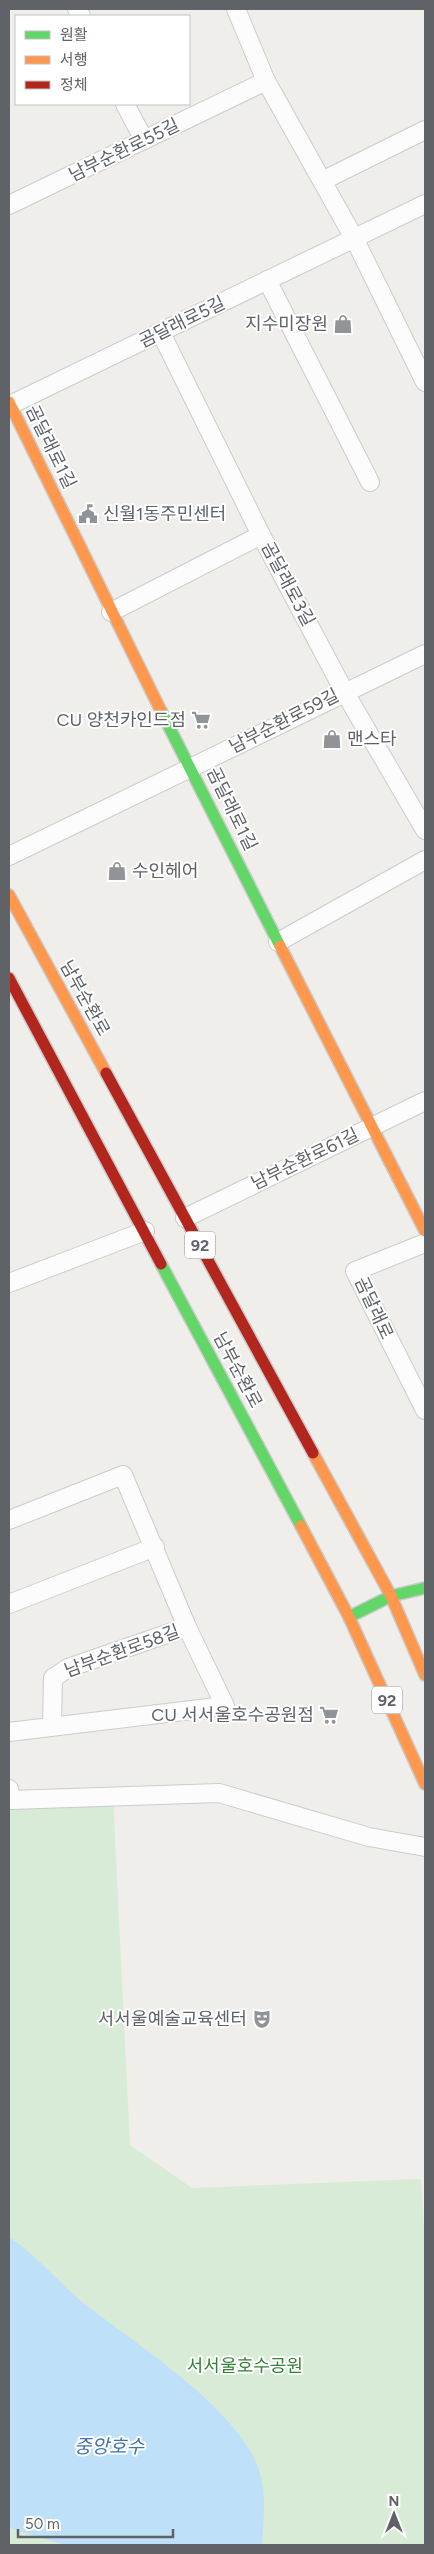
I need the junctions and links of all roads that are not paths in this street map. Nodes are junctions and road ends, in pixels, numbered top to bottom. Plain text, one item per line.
1 (236, 9) edge
2 (266, 81) junction
3 (126, 105) edge
4 (425, 130) edge
5 (144, 140) junction
6 (322, 181) junction
7 (425, 204) edge
8 (9, 205) edge
9 (354, 238) junction
10 (267, 280) junction
11 (161, 333) junction
12 (425, 382) edge
13 (10, 403) edge
14 (370, 482) dead end
15 (261, 535) junction
16 (111, 612) junction
17 (425, 654) edge
18 (344, 692) junction
19 (192, 768) junction
20 (425, 830) edge
21 (9, 856) edge
22 (425, 860) edge
23 (9, 895) edge
24 (278, 942) junction
25 (9, 978) edge
26 (425, 1101) edge
27 (372, 1127) junction
28 (185, 1218) junction
29 (145, 1231) junction
30 (425, 1231) edge
31 (425, 1242) edge
32 (9, 1283) edge
33 (425, 1410) edge
34 (9, 1520) edge
35 (154, 1547) junction
36 (425, 1588) edge
37 (391, 1596) junction
38 (9, 1604) edge
39 (349, 1617) junction
40 (187, 1627) junction
41 (425, 1675) edge
42 (52, 1725) junction
43 (9, 1732) edge
44 (414, 1735) dead end
45 (411, 1753) junction
46 (425, 1784) edge
47 (9, 1789) edge
48 (425, 1847) edge

1 - 2 street
2 - 5 street, 남부순환로55길
2 - 6 street
3 - 5 street
4 - 6 street
5 - 8 street, 남부순환로55길
6 - 9 street
7 - 9 street, 곰달래로5길
9 - 10 street, 곰달래로5길
9 - 12 street
10 - 11 street, 곰달래로5길
10 - 14 street
11 - 13 street, 곰달래로5길
11 - 15 street, 곰달래로3길
13 - 16 main road, 곰달래로1길
15 - 16 street
15 - 18 street, 곰달래로3길
16 - 19 main road, 곰달래로1길
17 - 18 street, 남부순환로59길
18 - 19 street, 남부순환로59길
18 - 20 street, 곰달래로3길
19 - 21 street, 남부순환로59길
19 - 24 main road, 곰달래로1길
22 - 24 street
23 - 28 main road, 남부순환로 / 92
24 - 27 main road, 곰달래로1길
25 - 29 main road, 남부순환로 / 92
26 - 27 street, 남부순환로61길
27 - 28 street, 남부순환로61길
27 - 30 main road, 곰달래로1길
28 - 37 main road, 남부순환로 / 92
29 - 32 street
29 - 39 main road, 남부순환로 / 92
31 - 33 street, 곰달래로
34 - 35 street
35 - 38 street
35 - 40 street
36 - 37 main road
37 - 39 main road
37 - 41 main road, 남부순환로 / 92
39 - 45 main road, 남부순환로 / 92
40 - 42 street, 남부순환로58길
40 - 42 street, 남부순환로58길
42 - 43 street, 남부순환로58길
44 - 45 main road
45 - 46 main road, 남부순환로 / 92
47 - 48 street

